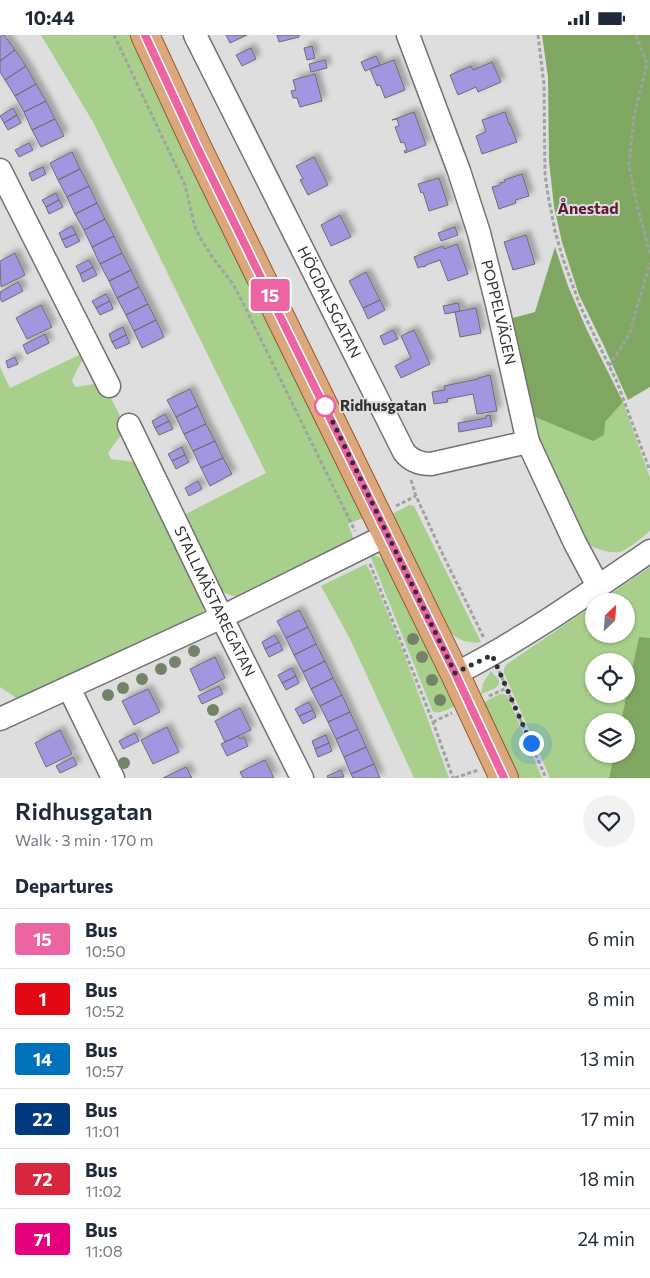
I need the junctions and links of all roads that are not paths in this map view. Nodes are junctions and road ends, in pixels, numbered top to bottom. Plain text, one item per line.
1 (145, 35) edge
2 (195, 35) edge
3 (408, 35) edge
4 (0, 170) edge
5 (109, 386) dead end
6 (129, 425) dead end
7 (528, 442) junction
8 (387, 535) junction
9 (650, 551) edge
10 (598, 586) junction
11 (222, 617) junction
12 (455, 673) junction
13 (69, 688) junction
14 (0, 719) edge
15 (113, 778) edge
16 (302, 778) edge
17 (504, 778) edge

1 - 8 main road
2 - 7 street, HÖGDALSGATAN
3 - 7 street, POPPELVÄGEN
4 - 5 street
6 - 11 street, STALLMÄSTAREGATAN
7 - 10 street, POPPELVÄGEN
8 - 11 street
8 - 12 main road
9 - 10 street
10 - 12 street
11 - 13 street
11 - 16 street, STALLMÄSTAREGATAN
12 - 17 main road
13 - 14 street
13 - 15 street

